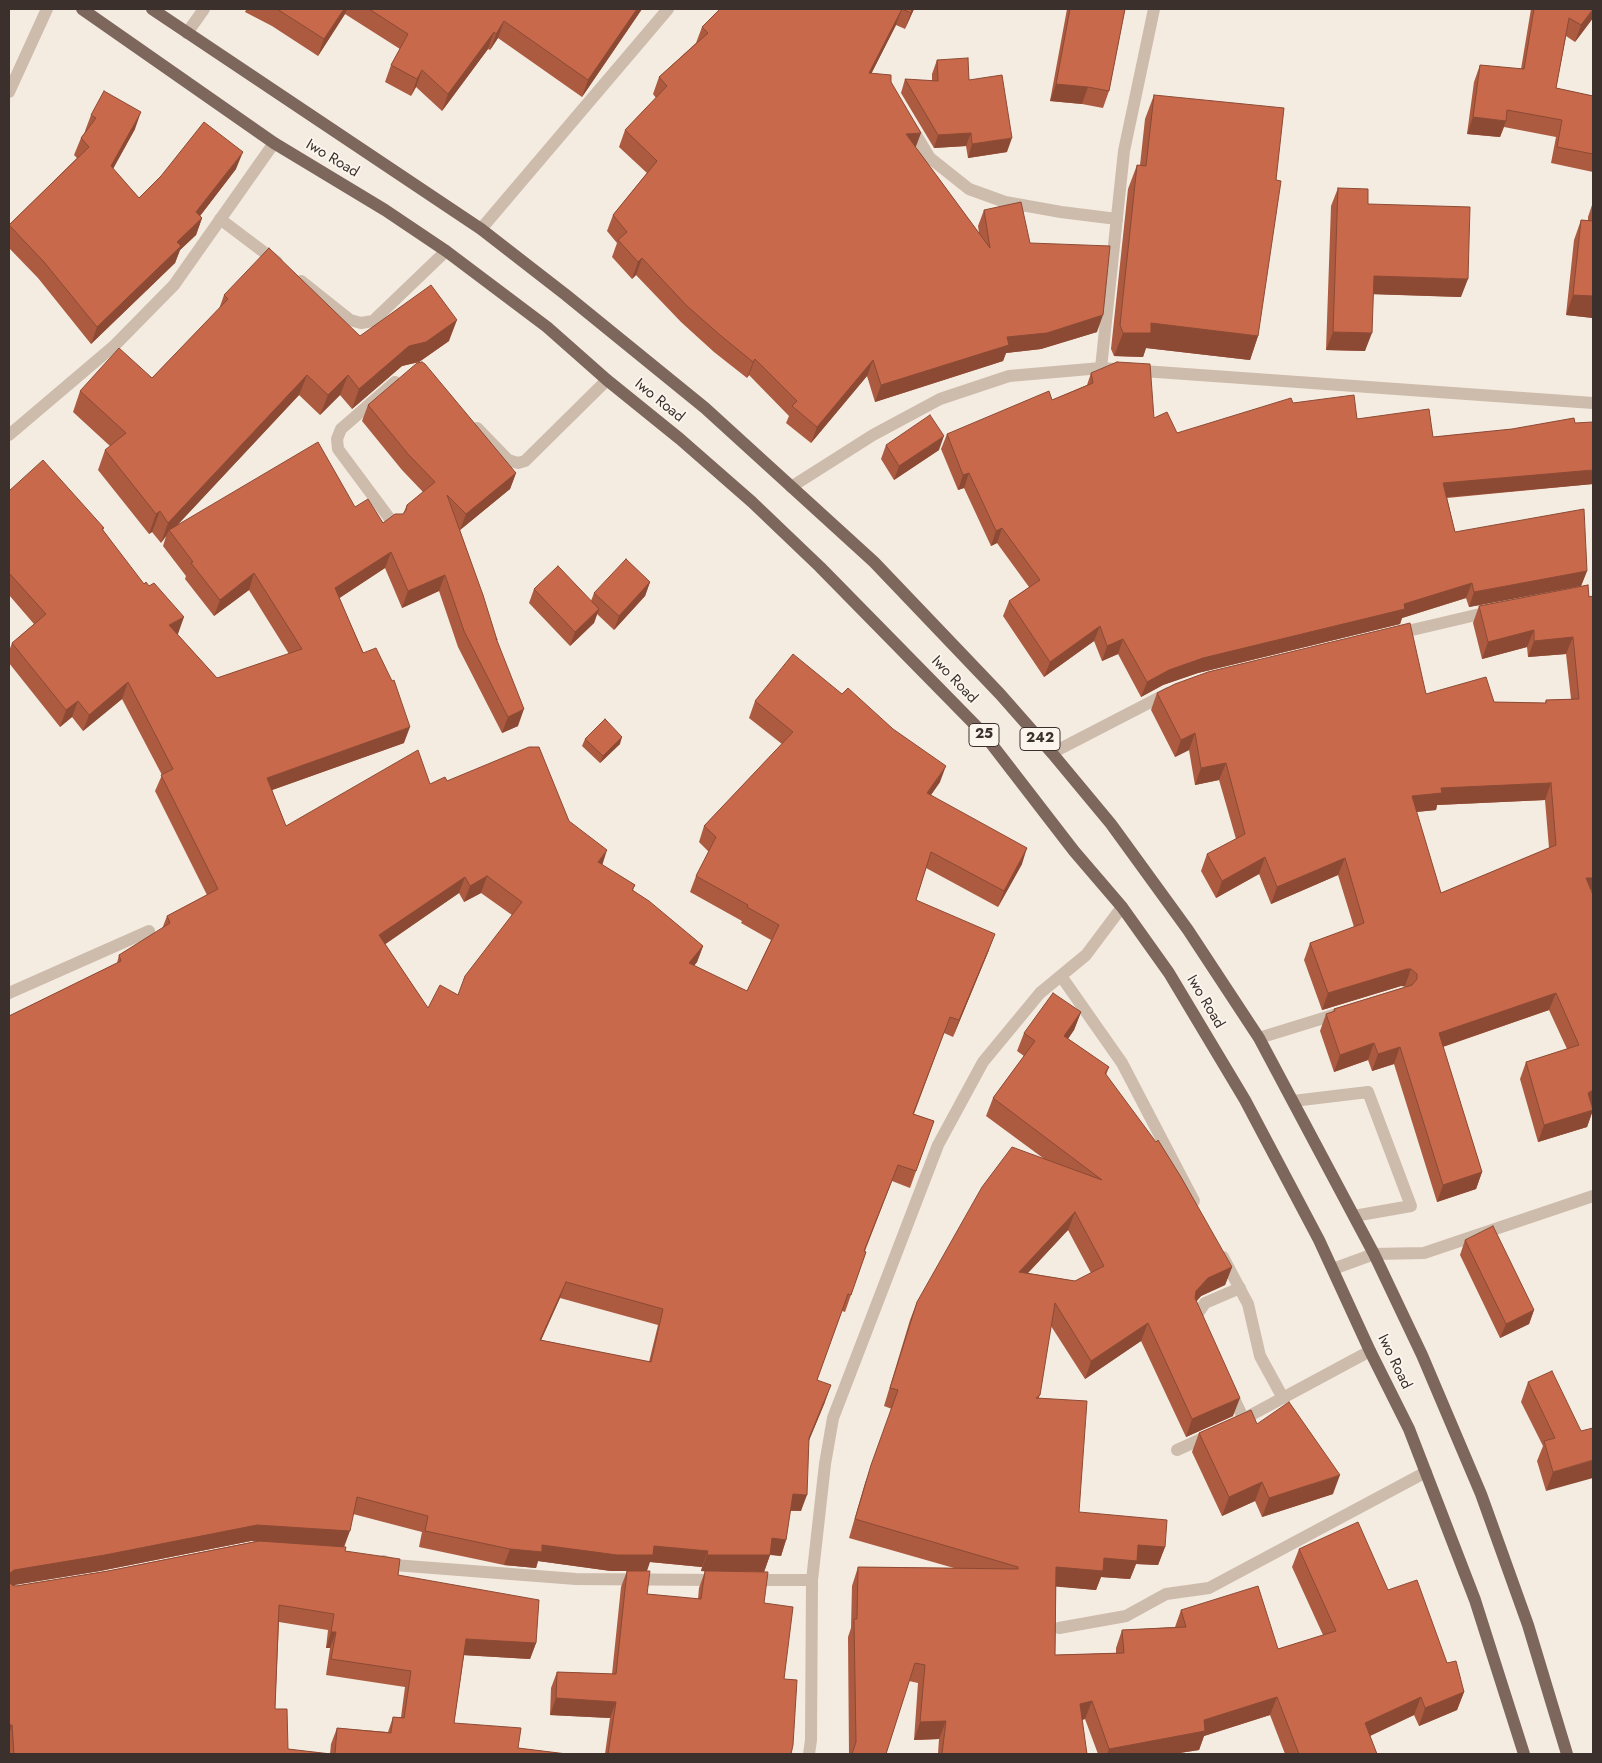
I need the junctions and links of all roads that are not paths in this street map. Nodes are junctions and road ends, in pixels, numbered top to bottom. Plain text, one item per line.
1 (48, 9) edge
2 (82, 9) edge
3 (152, 9) edge
4 (204, 9) edge
5 (668, 9) edge
6 (1154, 9) edge
7 (187, 33) junction
8 (9, 92) edge
9 (901, 110) edge
10 (274, 143) junction
11 (220, 219) junction
12 (1117, 219) junction
13 (481, 229) junction
14 (446, 251) junction
15 (1101, 368) junction
16 (407, 372) edge
17 (607, 380) junction
18 (1593, 402) edge
19 (467, 417) edge
20 (9, 435) edge
21 (791, 487) junction
22 (393, 523) edge
23 (1509, 608) edge
24 (1381, 637) edge
25 (1183, 687) edge
26 (1052, 753) junction
27 (1122, 907) junction
28 (149, 930) dead end
29 (1061, 976) junction
30 (9, 993) edge
31 (1349, 1010) edge
32 (1258, 1038) junction
33 (1293, 1101) junction
34 (1593, 1196) edge
35 (1201, 1214) edge
36 (1354, 1216) junction
37 (1218, 1247) edge
38 (1374, 1254) junction
39 (1333, 1269) junction
40 (1240, 1288) junction
41 (1204, 1334) edge
42 (1370, 1351) junction
43 (1224, 1377) edge
44 (1283, 1398) junction
45 (1244, 1420) junction
46 (1177, 1450) dead end
47 (1426, 1472) junction
48 (373, 1557) edge
49 (812, 1580) junction
50 (1059, 1628) dead end
51 (809, 1754) edge
52 (1524, 1754) edge
53 (1568, 1754) edge

1 - 8 street
2 - 10 main road, Iwo Road / 25
3 - 7 main road, Iwo Road / 242
4 - 7 street
5 - 13 street
6 - 12 street
7 - 13 main road, Iwo Road / 242
9 - 12 street
10 - 11 street
10 - 14 main road, Iwo Road / 25
11 - 14 street
11 - 20 street
12 - 15 street
13 - 21 main road, Iwo Road / 242
14 - 17 main road, Iwo Road / 25
15 - 18 street
15 - 21 street
16 - 22 street
17 - 19 street
17 - 27 main road, Iwo Road / 25
21 - 26 main road, Iwo Road / 242
23 - 24 street
25 - 26 street
26 - 32 main road, Iwo Road / 242
27 - 29 street
27 - 39 main road, Iwo Road / 25
28 - 30 street
29 - 35 street
29 - 49 street
31 - 32 street
32 - 33 main road, Iwo Road / 242
33 - 36 main road, Iwo Road / 242
33 - 36 street
34 - 38 street
36 - 38 main road, Iwo Road / 242
37 - 40 street
38 - 39 street
38 - 53 main road, Iwo Road / 242
39 - 42 main road, Iwo Road / 25
40 - 41 street
40 - 44 street
42 - 44 street
42 - 47 main road, Iwo Road / 25
43 - 45 street
44 - 45 street
45 - 46 street
47 - 50 street
47 - 52 main road, Iwo Road / 25
48 - 49 street
49 - 51 street

